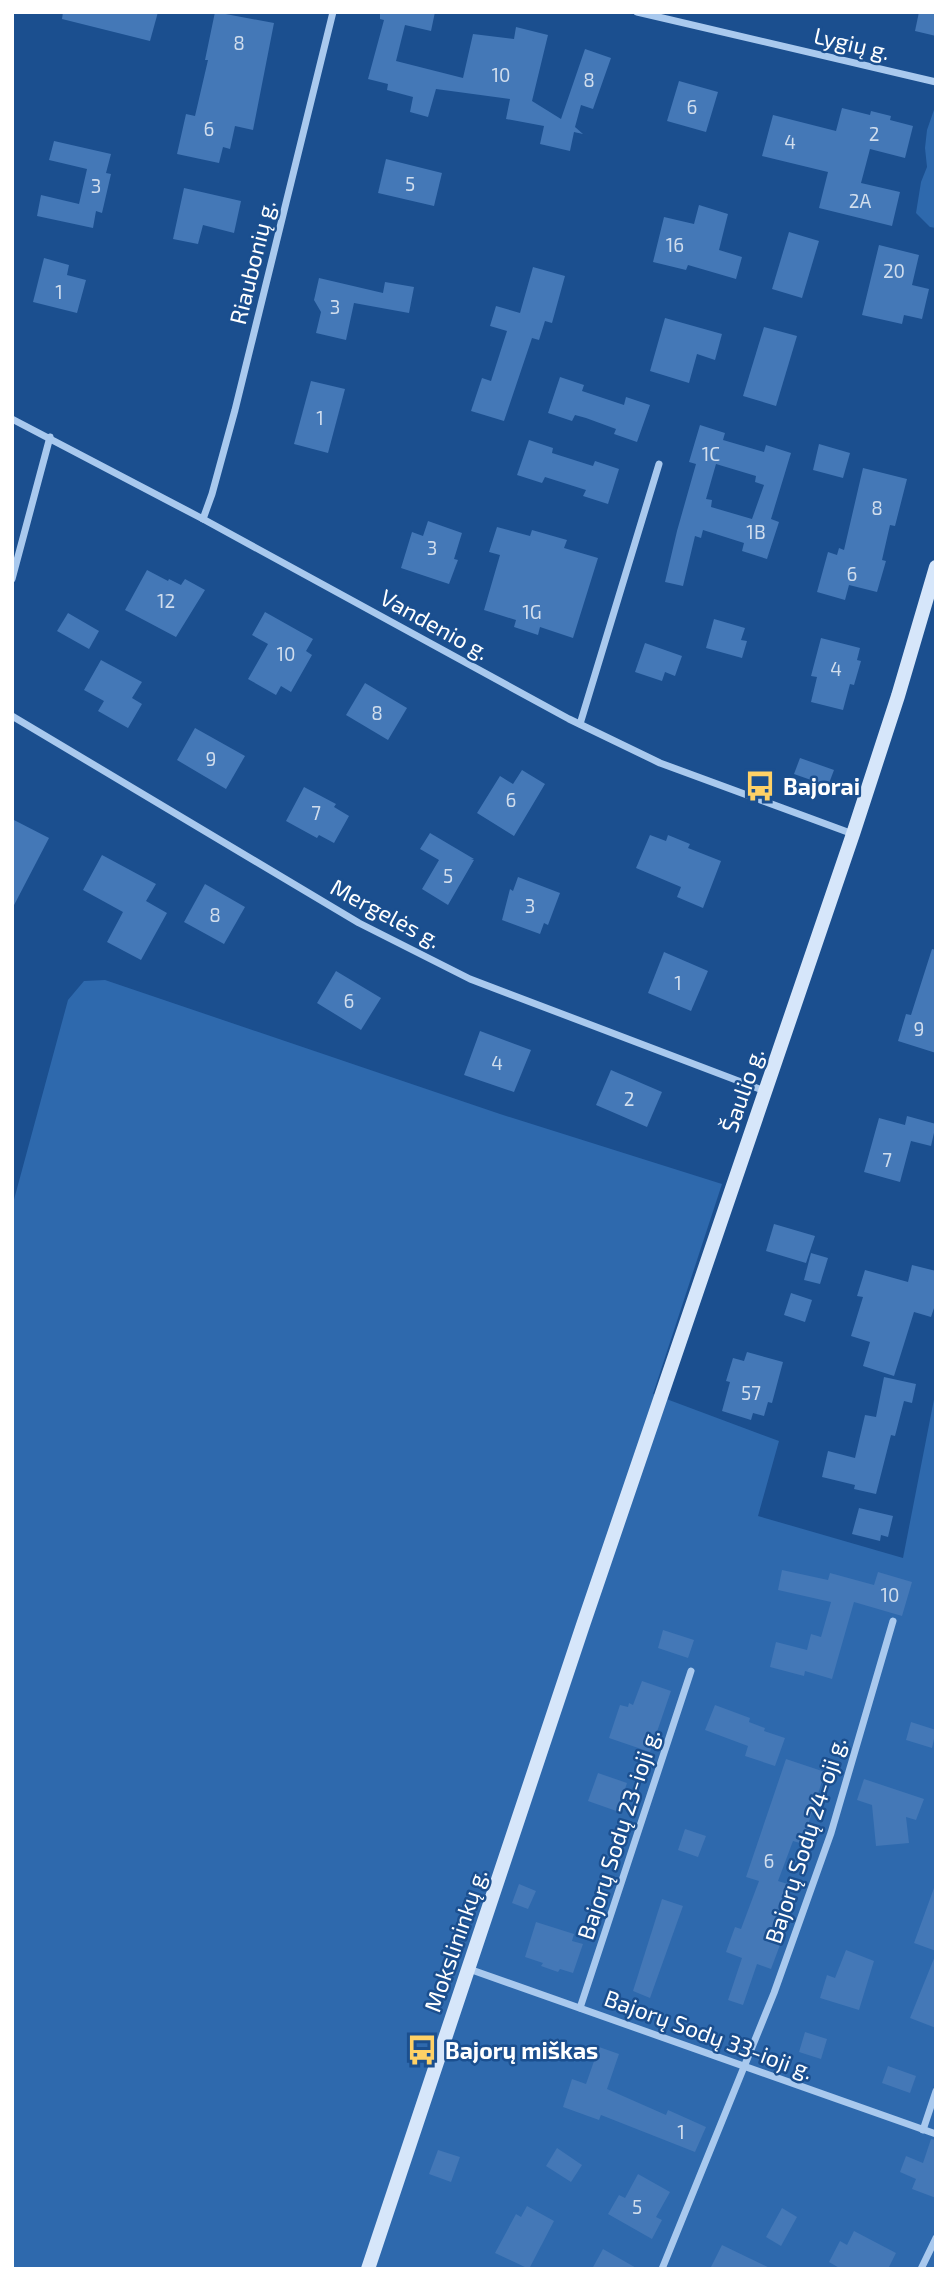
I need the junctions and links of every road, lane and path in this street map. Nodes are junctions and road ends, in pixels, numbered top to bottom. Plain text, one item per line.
1 (333, 12) edge
2 (637, 12) edge
3 (936, 82) edge
4 (12, 419) edge
5 (50, 437) junction
6 (659, 464) dead end
7 (203, 519) junction
8 (936, 567) edge
9 (12, 579) edge
10 (12, 716) edge
11 (580, 724) junction
12 (853, 834) junction
13 (766, 1091) junction
14 (893, 1621) dead end
15 (583, 1625) joint
16 (691, 1671) dead end
17 (469, 1969) junction
18 (580, 2008) junction
19 (745, 2067) junction
20 (936, 2091) edge
21 (923, 2130) junction
22 (936, 2134) edge
23 (936, 2238) edge
24 (368, 2269) edge
25 (662, 2269) edge
26 (921, 2269) edge

1 - 7 street, Riaubonių g.
2 - 3 street, Lygių g.
4 - 5 street, Vandenio g.
5 - 7 street, Vandenio g.
5 - 9 street
6 - 11 street
7 - 11 street, Vandenio g.
8 - 12 street, Šaulio g.
10 - 13 street, Mergelės g.
11 - 12 street, Vandenio g.
12 - 13 street, Šaulio g.
13 - 15 street, Šaulio g.
14 - 19 street, Bajorų Sodų 24-oji g.
15 - 17 street, Mokslininkų g.
16 - 18 street, Bajorų Sodų 23-ioji g.
17 - 18 street, Bajorų Sodų 33-ioji g.
17 - 24 street, Mokslininkų g.
18 - 19 street, Bajorų Sodų 33-ioji g.
19 - 21 street, Bajorų Sodų 33-ioji g.
19 - 25 street, Bajorų Sodų 24-oji g.
20 - 21 street
21 - 22 street, Bajorų Sodų 33-ioji g.
23 - 26 street

